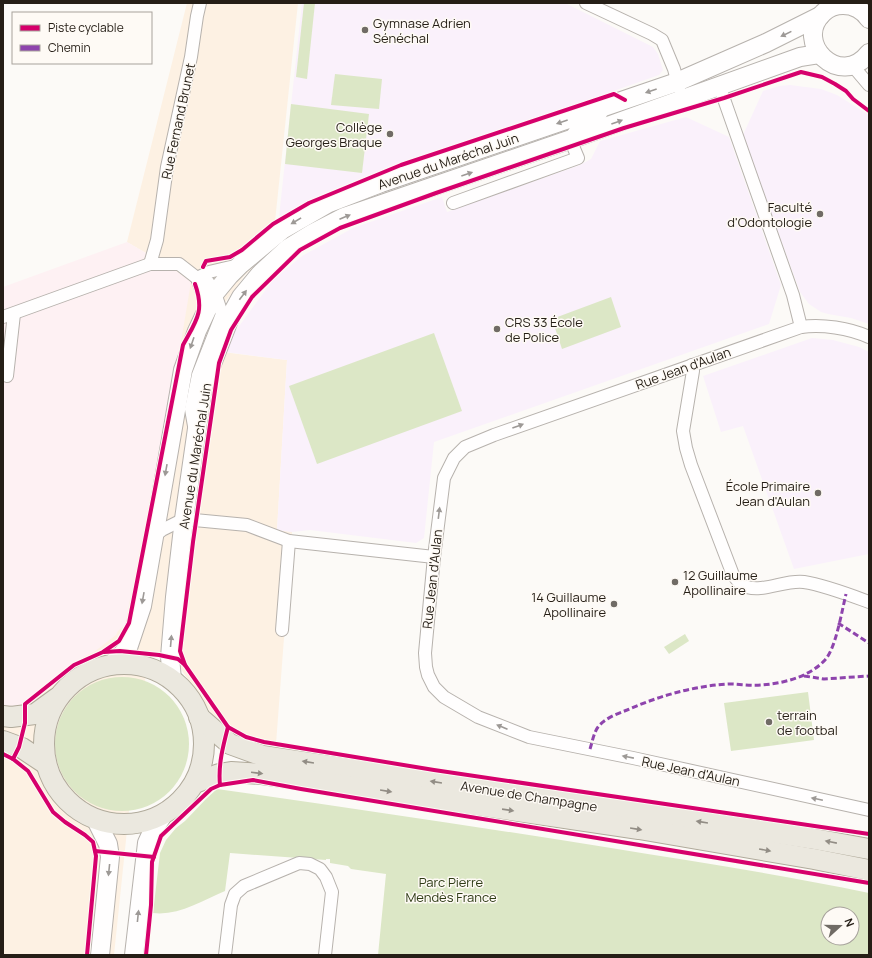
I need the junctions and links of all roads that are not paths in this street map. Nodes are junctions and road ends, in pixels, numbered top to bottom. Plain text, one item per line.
1 (200, 3) edge
2 (586, 3) edge
3 (843, 4) edge
4 (820, 16) junction
5 (869, 19) edge
6 (869, 53) edge
7 (819, 54) junction
8 (852, 66) junction
9 (719, 85) junction
10 (869, 85) edge
11 (680, 90) junction
12 (625, 100) junction
13 (573, 134) junction
14 (453, 203) dead end
15 (150, 264) junction
16 (241, 264) junction
17 (197, 278) junction
18 (212, 301) junction
19 (8, 316) edge
20 (801, 327) junction
21 (869, 337) edge
22 (692, 365) junction
23 (7, 376) dead end
24 (196, 437) junction
25 (184, 520) junction
26 (155, 536) junction
27 (289, 541) junction
28 (434, 557) junction
29 (869, 602) edge
30 (282, 630) dead end
31 (111, 665) junction
32 (172, 680) junction
33 (59, 697) junction
34 (3, 716) edge
35 (199, 718) junction
36 (3, 741) edge
37 (46, 764) junction
38 (195, 783) junction
39 (869, 810) edge
40 (163, 815) junction
41 (96, 820) junction
42 (869, 849) edge
43 (869, 870) edge
44 (100, 955) edge
45 (134, 955) edge
46 (225, 955) edge
47 (325, 955) edge

1 - 15 street, Rue Fernand Brunet
2 - 11 street
3 - 4 main road, Avenue du Maréchal Juin
3 - 5 main road
4 - 7 main road
4 -> 11 main road, Avenue du Maréchal Juin
6 - 8 main road
7 - 8 main road
7 - 9 main road, Avenue du Maréchal Juin
8 - 10 street
9 - 11 main road, Avenue du Maréchal Juin
9 - 20 street
11 -> 12 main road, Avenue du Maréchal Juin
13 -> 11 main road, Avenue du Maréchal Juin
12 - 13 street
12 -> 16 main road, Avenue du Maréchal Juin
13 - 14 street
24 -> 13 main road, Avenue du Maréchal Juin
15 - 17 street
15 - 19 street
16 - 17 street
16 - 18 main road, Avenue du Maréchal Juin
17 - 18 street
18 - 24 street
18 -> 26 main road, Avenue du Maréchal Juin
19 - 23 street
20 - 21 street, Rue Jean d'Aulan
20 - 22 street, Rue Jean d'Aulan
28 -> 22 street, Rue Jean d'Aulan
22 - 29 street
24 - 25 main road, Avenue du Maréchal Juin
25 - 26 street
25 - 27 street
32 -> 25 main road, Avenue du Maréchal Juin
26 -> 31 main road, Avenue du Maréchal Juin
27 - 28 street
27 - 30 street
39 -> 28 street, Rue Jean d'Aulan
31 - 32 main road
31 - 33 main road
32 - 35 main road
33 - 34 main road
33 - 37 main road
35 - 38 main road
42 -> 35 main road, Avenue de Champagne
36 - 37 main road
37 - 41 main road
38 - 40 main road
38 -> 43 main road, Avenue de Champagne
40 - 41 main road
45 -> 40 main road
41 -> 44 main road
46 - 47 street

